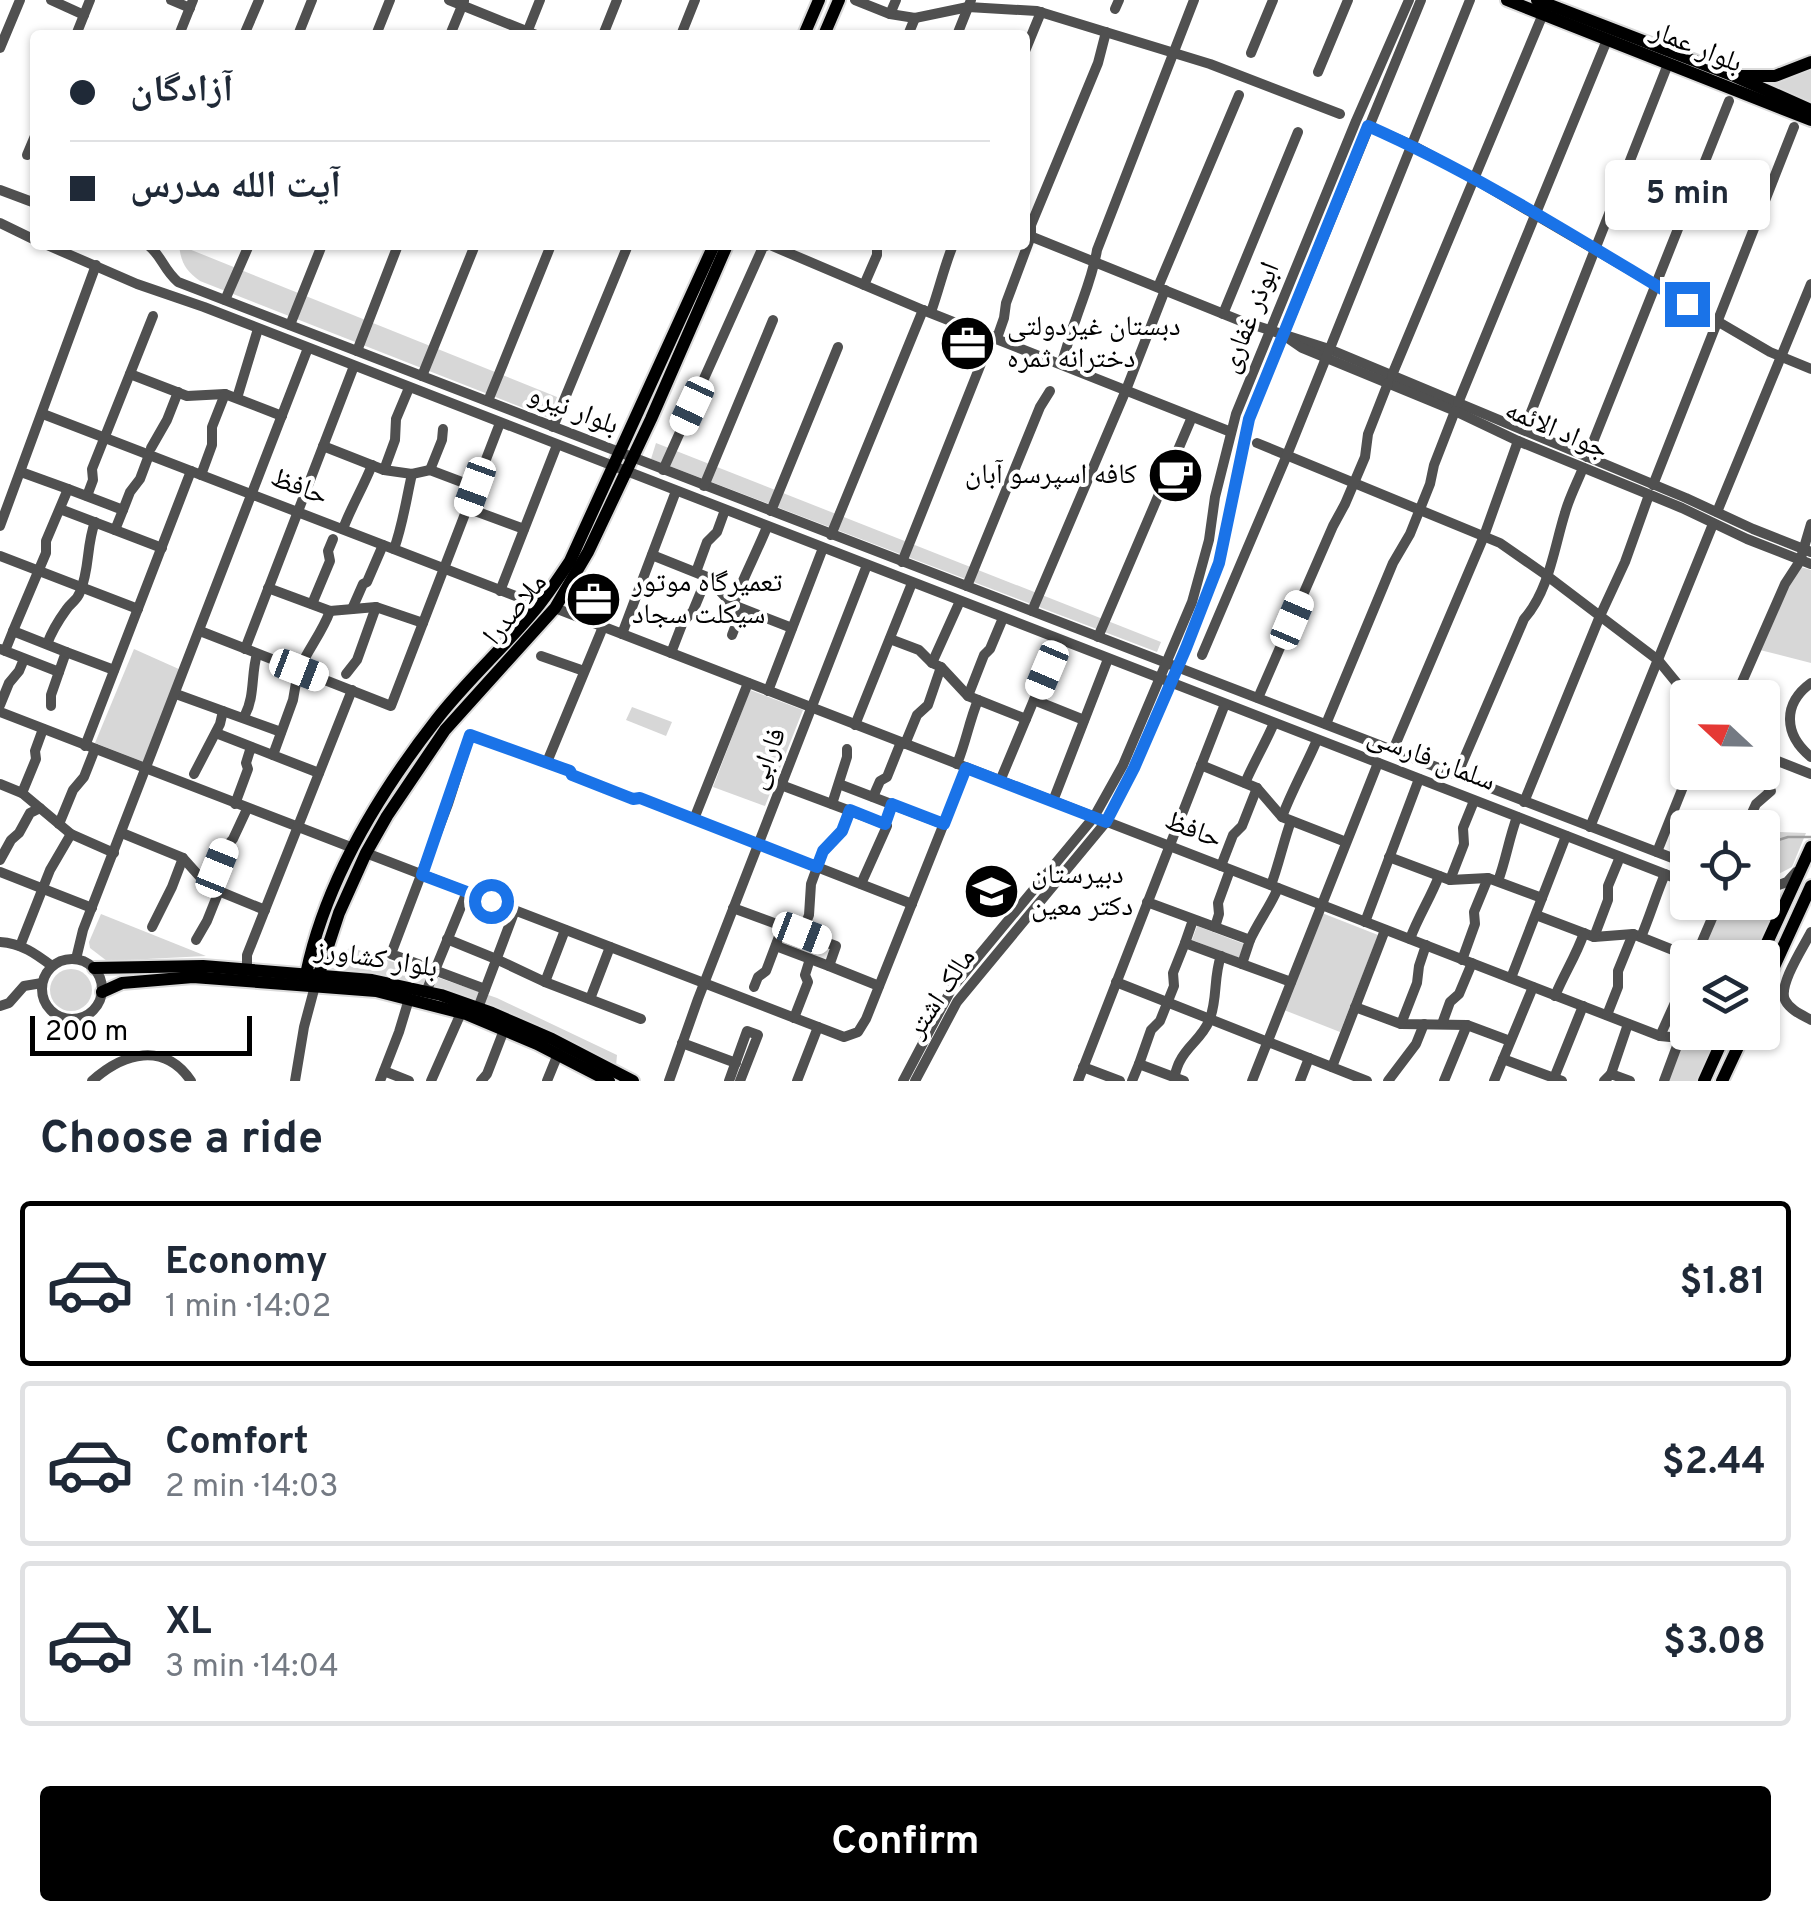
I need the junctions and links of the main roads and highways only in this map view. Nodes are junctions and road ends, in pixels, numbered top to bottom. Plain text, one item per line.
1 (819, 0) edge
2 (838, 0) edge
3 (1507, 0) edge
4 (1537, 0) edge
5 (806, 30) edge
6 (826, 30) edge
7 (1643, 48) junction
8 (1811, 62) edge
9 (1734, 76) junction
10 (1811, 110) edge
11 (1811, 123) edge
12 (712, 250) edge
13 (725, 250) edge
14 (626, 455) junction
15 (619, 469) junction
16 (1811, 846) edge
17 (360, 851) junction
18 (1780, 886) edge
19 (1811, 886) edge
20 (1780, 954) edge
21 (94, 968) road end
22 (311, 980) junction
23 (102, 992) road end
24 (1718, 1050) edge
25 (1736, 1050) edge
26 (603, 1076) edge
27 (632, 1081) edge
28 (1704, 1081) edge
29 (1722, 1081) edge

1 - 5 main road
2 - 6 main road
3 - 7 main road, بلوار عمار
4 - 7 main road, بلوار عمار
7 - 9 main road, بلوار عمار
7 - 11 main road, بلوار عمار
8 - 9 main road
9 - 10 main road, بلوار عمار
12 - 14 main road, ملاصدرا
13 - 14 main road, ملاصدرا
14 - 15 main road, ملاصدرا
15 - 17 main road, ملاصدرا
15 - 17 main road, ملاصدرا
16 - 18 main road
17 - 22 main road, ملاصدرا
19 - 20 main road
21 - 22 main road, بلوار کشاورز
22 - 23 main road, بلوار کشاورز
22 - 26 main road, بلوار کشاورز
22 - 26 main road, بلوار کشاورز
24 - 28 main road
25 - 29 main road
26 - 27 main road, بلوار کشاورز

